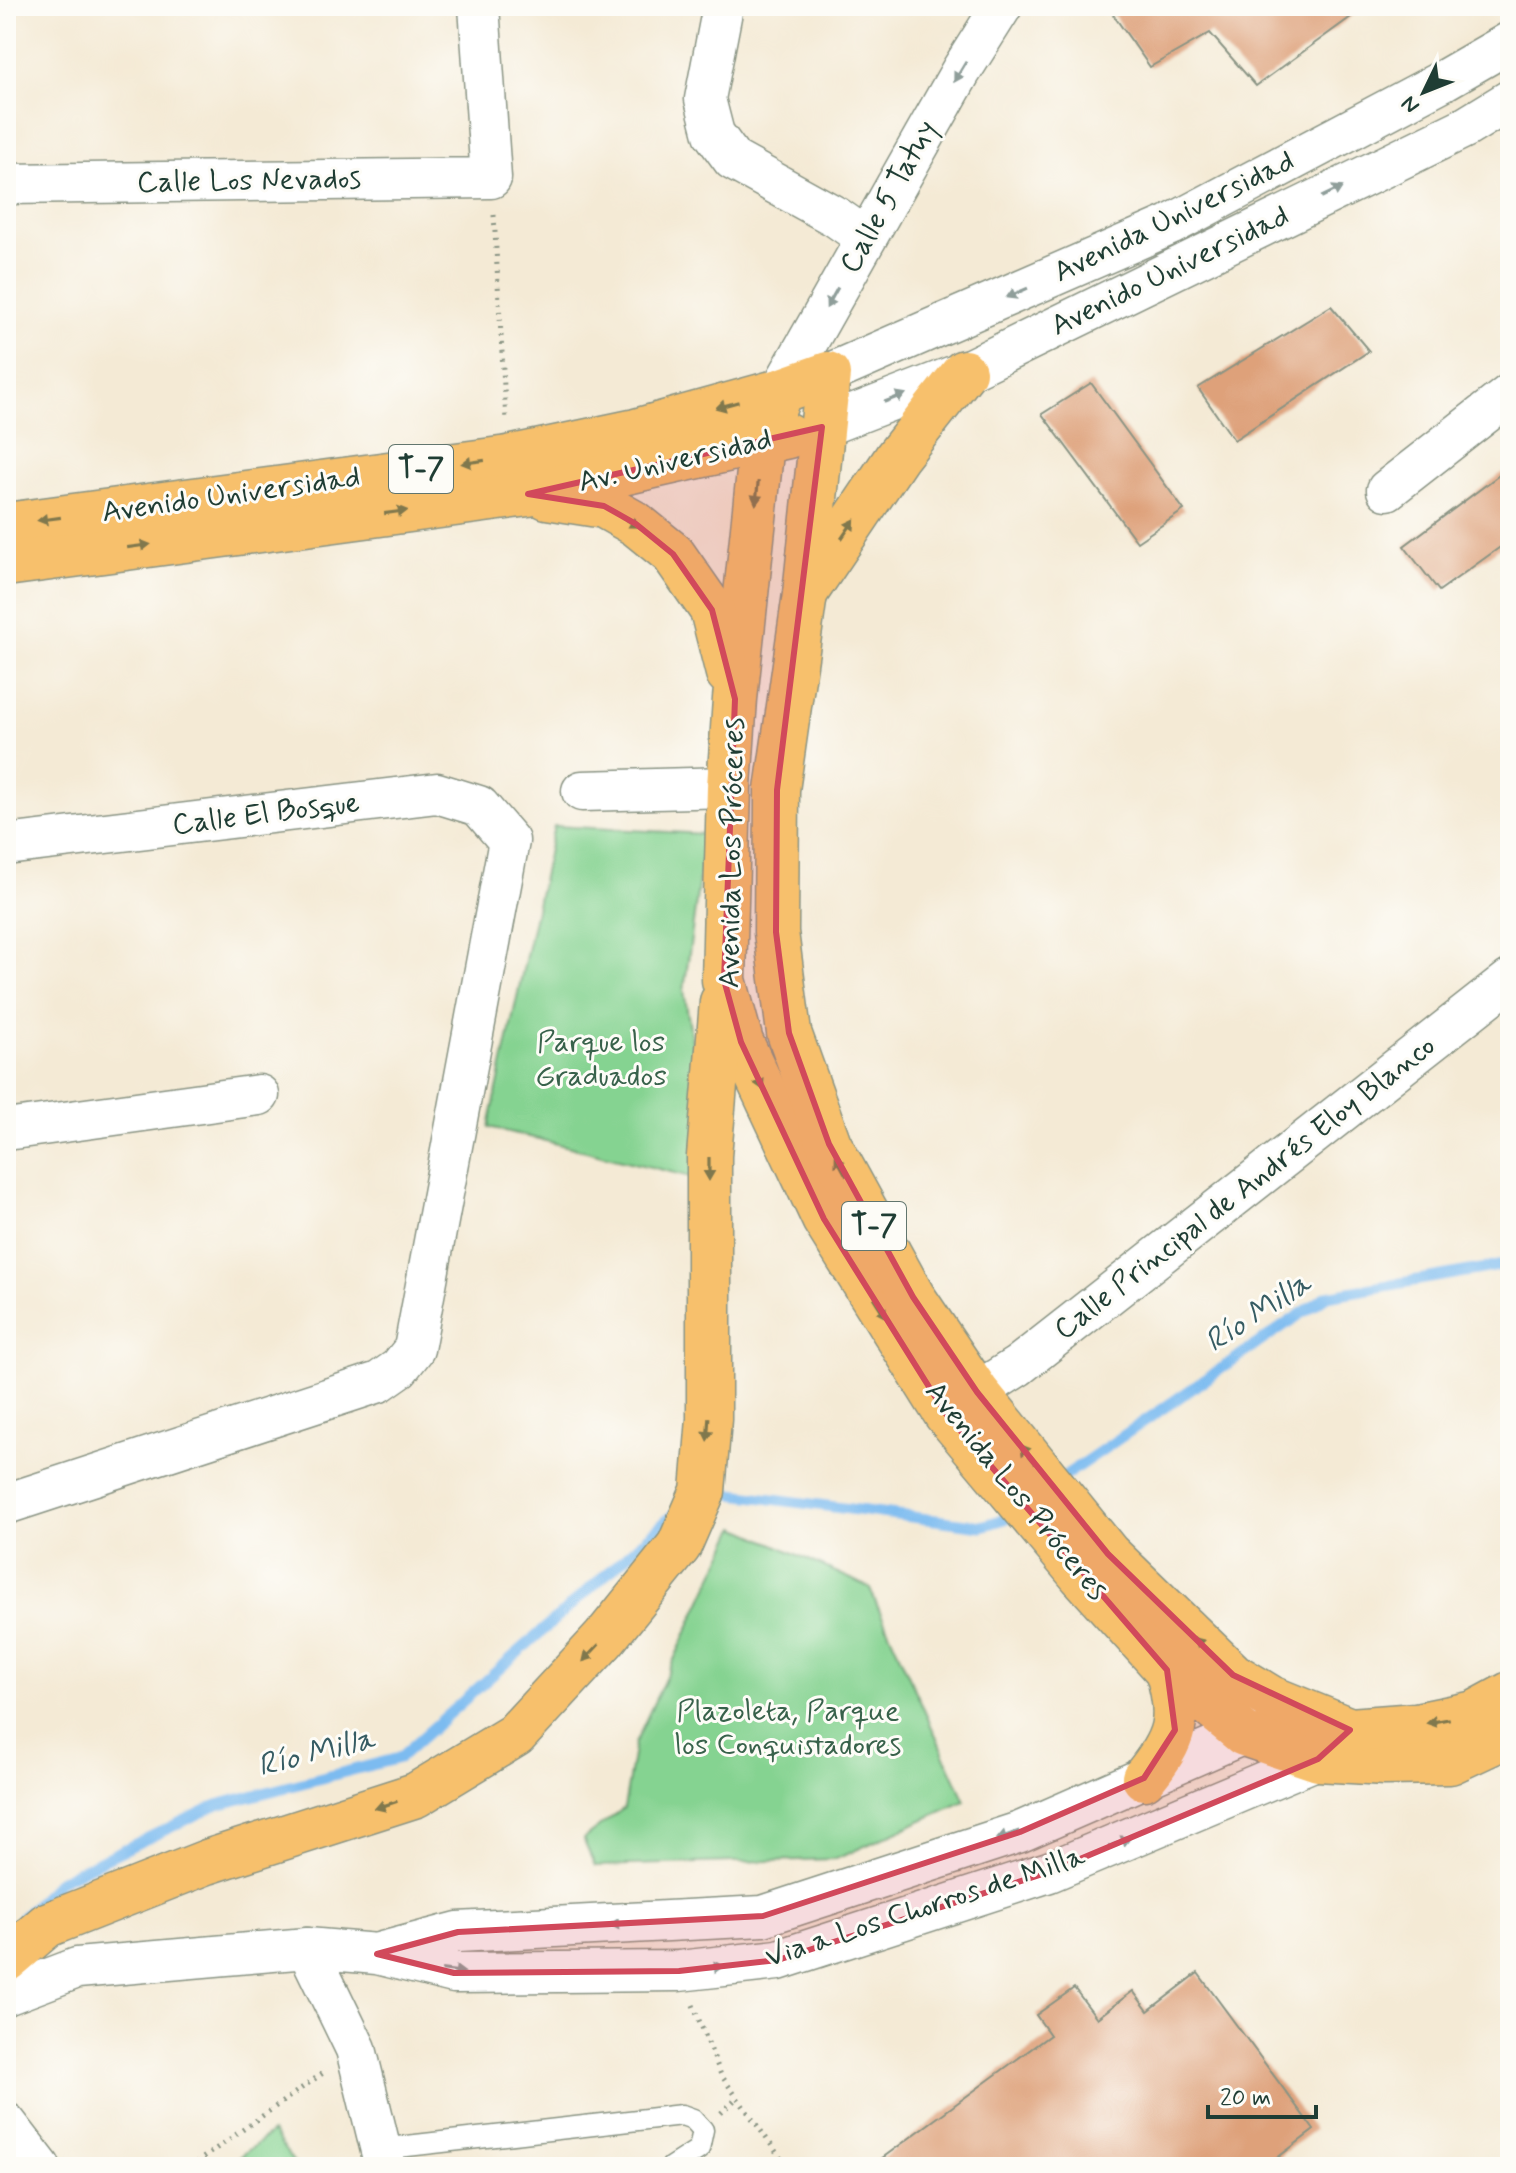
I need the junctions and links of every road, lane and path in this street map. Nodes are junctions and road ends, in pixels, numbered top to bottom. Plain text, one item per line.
1 (479, 6) edge
2 (723, 6) edge
3 (1002, 6) edge
4 (1510, 42) edge
5 (1510, 100) edge
6 (491, 178) junction
7 (6, 184) edge
8 (866, 238) junction
9 (964, 372) junction
10 (828, 374) junction
11 (780, 391) junction
12 (1510, 394) edge
13 (822, 427) junction
14 (762, 443) junction
15 (518, 476) junction
16 (1387, 490) dead end
17 (6, 525) edge
18 (6, 564) edge
19 (805, 594) junction
20 (735, 699) junction
21 (729, 787) junction
22 (582, 791) dead end
23 (6, 845) edge
24 (724, 980) junction
25 (1510, 980) edge
26 (259, 1095) dead end
27 (6, 1130) edge
28 (977, 1392) junction
29 (6, 1504) edge
30 (1167, 1670) junction
31 (1510, 1694) edge
32 (1271, 1698) junction
33 (1350, 1730) junction
34 (1244, 1734) junction
35 (1510, 1734) edge
36 (1318, 1759) junction
37 (1144, 1778) junction
38 (307, 1948) junction
39 (377, 1954) junction
40 (6, 1960) edge
41 (679, 1971) junction
42 (6, 1995) edge
43 (356, 2049) junction
44 (6, 2123) edge
45 (383, 2158) edge
46 (40, 2167) edge
47 (190, 2167) edge
48 (671, 2167) edge
49 (787, 2167) edge

1 - 6 street
2 - 8 street
3 -> 8 street, Calle 5 Tatuy
4 -> 10 street, Avenida Universidad
9 -> 5 street, Avenido Universidad
6 - 7 street, Calle Los Nevados
6 - 15 path
8 -> 11 street, Calle 5 Tatuy
13 -> 9 street, Avenido Universidad
19 -> 9 highway
10 - 11 highway, Avenido Universidad / T-7
10 - 13 highway, Avenida Los Próceres / T-7
11 - 14 highway, Avenida Los Próceres / T-7
11 -> 15 highway, Avenido Universidad / T-7
12 - 16 street
13 - 14 highway, Av. Universidad / T-7
13 - 19 highway, Avenida Los Próceres / T-7
14 - 15 highway, Av. Universidad / T-7
14 -> 20 highway, Avenida Los Próceres / T-7
15 -> 17 highway, Avenido Universidad / T-7
18 -> 15 highway, Avenido Universidad / T-7
15 -> 20 highway
28 -> 19 highway, Avenida Los Próceres / T-7
20 - 21 highway, Avenida Los Próceres / T-7
21 - 22 street
21 - 24 highway, Avenida Los Próceres / T-7
23 - 29 street, Calle El Bosque
24 -> 30 highway, Avenida Los Próceres / T-7
24 -> 40 highway
25 - 28 street, Calle Principal de Andrés Eloy Blanco
26 - 27 street
32 -> 28 highway, Avenida Los Próceres / T-7
30 - 34 highway, Avenida Los Próceres / T-7
30 - 37 highway
31 -> 33 highway, Avenida Los Próceres / T-7
32 - 33 highway, Avenida Los Próceres / T-7
32 - 34 street, Via a Los Chorros de Milla
33 - 36 street, Via a Los Chorros de Milla
34 - 36 highway, Avenida Los Próceres / T-7
34 - 37 street, Via a Los Chorros de Milla
35 - 36 highway, Avenida Los Próceres / T-7
41 -> 36 street, Via a Los Chorros de Milla
37 -> 39 street, Via a Los Chorros de Milla
38 - 39 street, Via a Los Chorros de Milla
38 - 42 street, Via a Los Chorros de Milla
38 - 43 street
39 -> 41 street, Via a Los Chorros de Milla
41 - 49 path
43 - 45 street
43 - 47 path
44 - 46 street
45 - 48 lane

